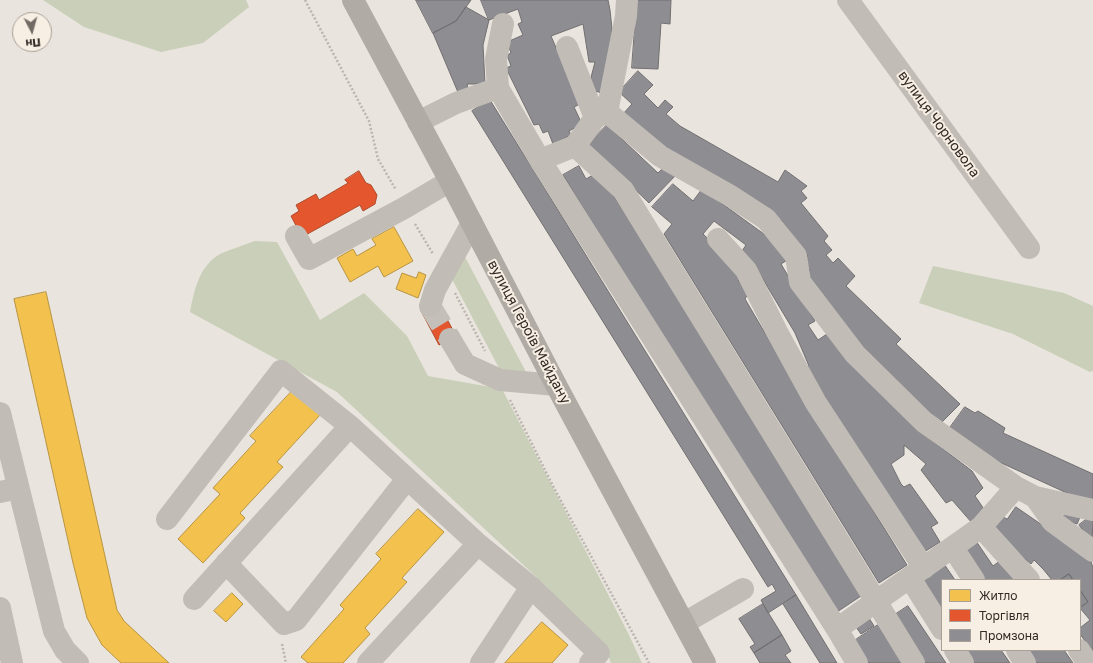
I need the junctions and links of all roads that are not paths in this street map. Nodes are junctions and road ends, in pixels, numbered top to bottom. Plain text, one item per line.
1 (353, 0) edge
2 (627, 0) edge
3 (848, 0) edge
4 (503, 24) dead end
5 (567, 48) dead end
6 (498, 88) junction
7 (601, 115) junction
8 (418, 122) junction
9 (575, 146) junction
10 (540, 160) junction
11 (450, 181) junction
12 (472, 223) junction
13 (296, 236) dead end
14 (718, 239) dead end
15 (1029, 248) dead end
16 (430, 306) dead end
17 (450, 340) tunnel mouth
18 (556, 385) junction
19 (0, 413) edge
20 (350, 426) junction
21 (407, 478) junction
22 (1016, 487) junction
23 (9, 490) edge
24 (1035, 497) junction
25 (1093, 510) edge
26 (167, 519) dead end
27 (981, 528) junction
28 (478, 544) junction
29 (953, 548) junction
30 (1093, 551) edge
31 (226, 563) junction
32 (917, 573) junction
33 (973, 579) edge
34 (1028, 579) edge
35 (531, 587) junction
36 (743, 589) dead end
37 (194, 599) dead end
38 (876, 602) junction
39 (0, 608) edge
40 (684, 624) junction
41 (941, 627) edge
42 (837, 629) junction
43 (956, 651) edge
44 (1018, 651) edge
45 (1080, 651) edge
46 (597, 660) edge
47 (12, 663) edge
48 (78, 663) edge
49 (368, 663) edge
50 (481, 663) edge
51 (705, 663) edge
52 (857, 663) edge
53 (914, 663) edge
54 (963, 663) edge
55 (1025, 663) edge
56 (1088, 663) edge

1 - 8 main road, вулиця Героїв Майдану
2 - 7 street
3 - 15 street, вулиця Чорновола
4 - 6 street
5 - 7 street
6 - 8 street
6 - 10 street
7 - 9 street
7 - 22 street
8 - 11 main road, вулиця Героїв Майдану
9 - 10 street
9 - 38 street
10 - 42 street
11 - 12 main road, вулиця Героїв Майдану
11 - 13 street
12 - 16 street
12 - 18 main road, вулиця Героїв Майдану
14 - 32 street
17 - 18 street
18 - 40 main road, вулиця Героїв Майдану
19 - 23 street
20 - 21 street
20 - 26 street
20 - 31 street
21 - 28 street
21 - 31 street
22 - 24 street
22 - 27 street
23 - 48 street
24 - 25 street
24 - 30 street
27 - 29 street
27 - 34 street
28 - 35 street
28 - 49 street
29 - 32 street
29 - 33 street
31 - 37 street
32 - 38 street
32 - 41 street
35 - 46 street
35 - 50 street
36 - 40 street
38 - 42 street
38 - 53 street
39 - 47 street
40 - 51 main road, вулиця Героїв Майдану
42 - 52 street
43 - 54 street
44 - 55 street
45 - 56 street

